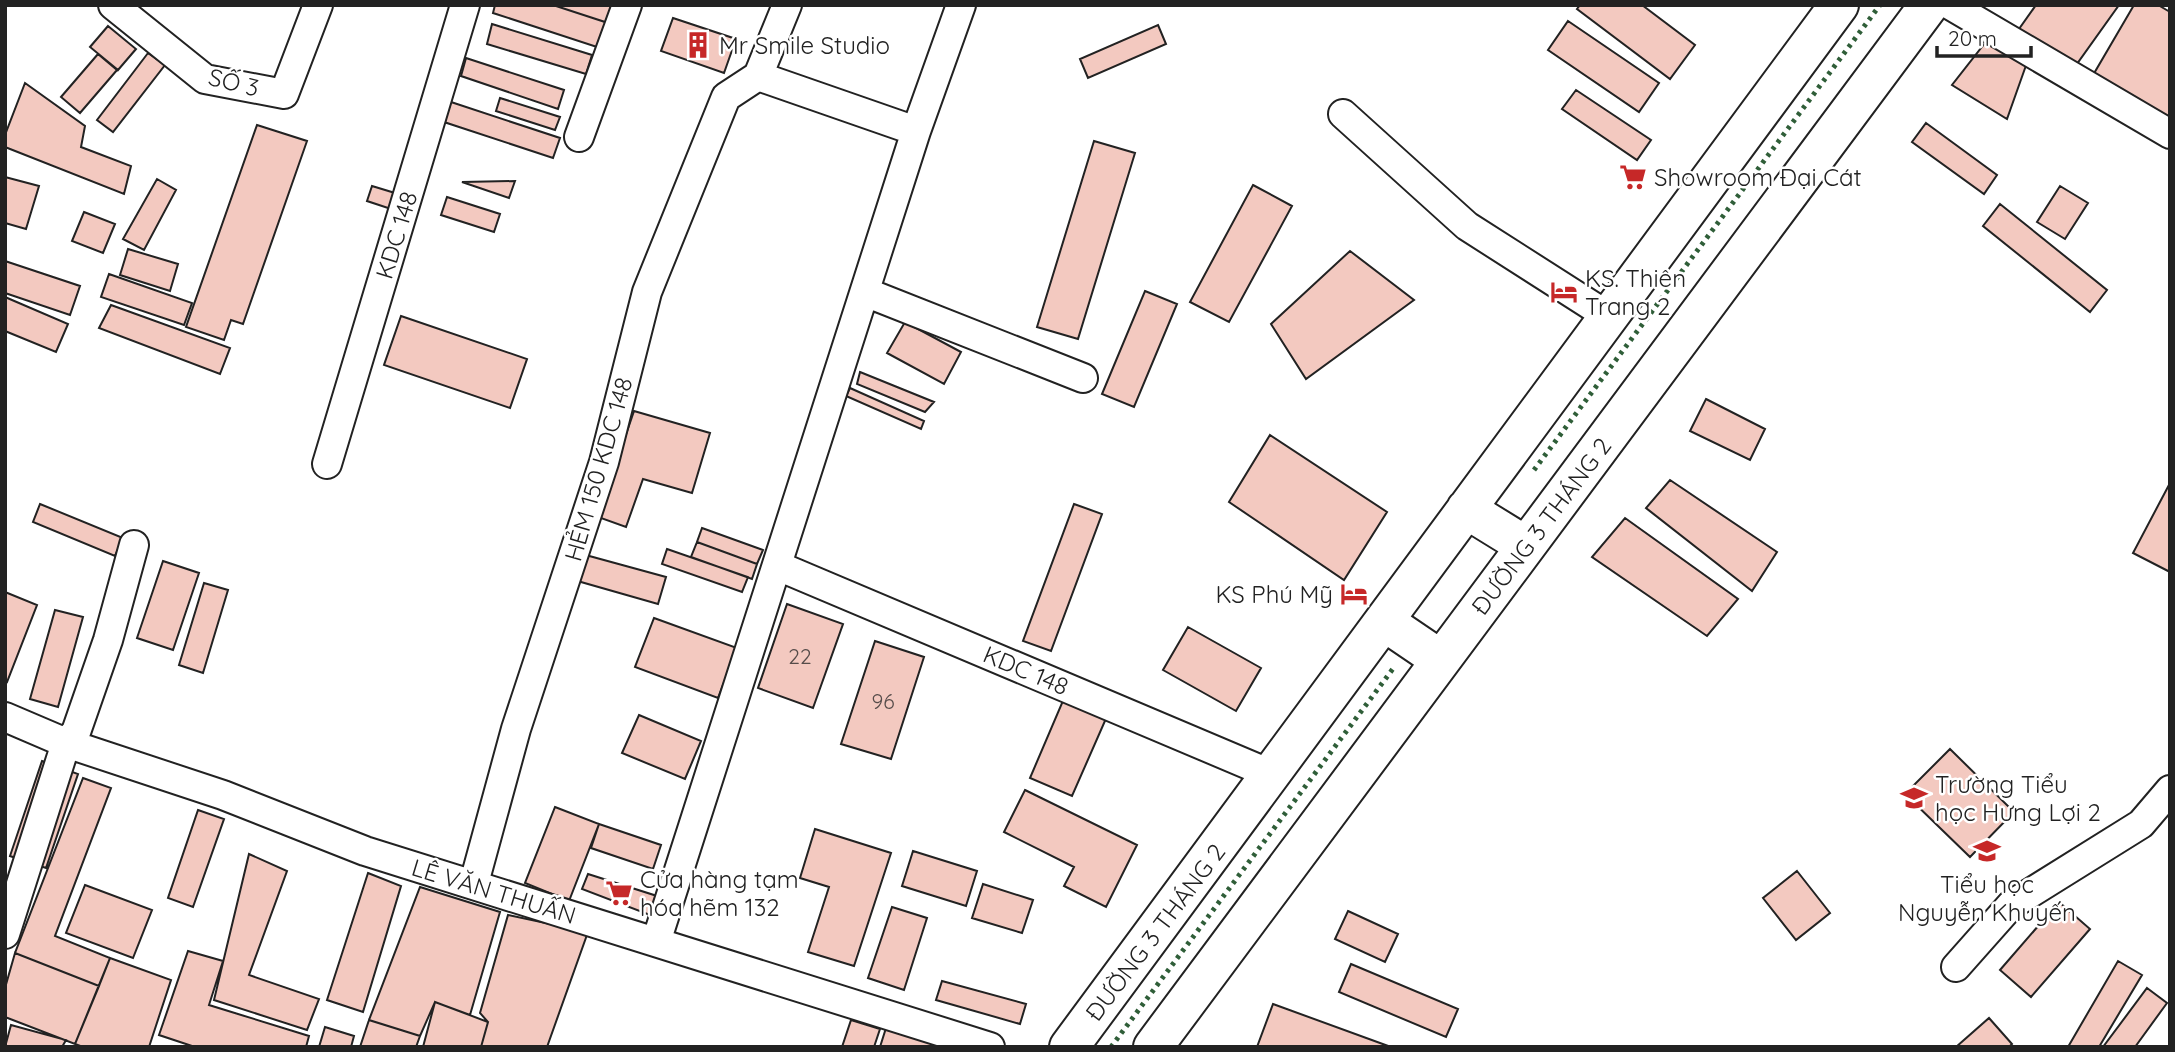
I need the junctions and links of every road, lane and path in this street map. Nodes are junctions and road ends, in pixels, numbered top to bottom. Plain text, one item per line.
1 (113, 5) edge
2 (318, 5) edge
3 (465, 5) edge
4 (627, 5) edge
5 (787, 5) edge
6 (961, 5) edge
7 (1839, 5) edge
8 (1929, 5) edge
9 (1950, 5) edge
10 (758, 76) junction
11 (1343, 114) dead end
12 (916, 131) junction
13 (2170, 134) edge
14 (579, 137) dead end
15 (865, 292) junction
16 (1611, 318) junction
17 (1083, 379) dead end
18 (327, 464) dead end
19 (1466, 509) junction
20 (134, 545) dead end
21 (1526, 546) junction
22 (778, 566) junction
23 (1385, 622) junction
24 (1441, 660) junction
25 (5, 717) edge
26 (66, 743) junction
27 (1273, 775) junction
28 (2170, 790) edge
29 (474, 883) junction
30 (5, 934) edge
31 (656, 942) junction
32 (1956, 967) dead end
33 (990, 1047) edge
34 (1069, 1047) edge
35 (1153, 1047) edge

1 - 2 street, SỐ 3
3 - 18 street, KDC 148
4 - 14 street
5 - 10 street
6 - 12 street
7 - 16 highway, ĐƯỜNG 3 THÁNG 2
8 - 21 highway, ĐƯỜNG 3 THÁNG 2
9 - 13 street
10 - 12 street
10 - 29 street, HẺM 150 KDC 148
11 - 16 street
12 - 15 street
15 - 17 street
15 - 22 street
16 - 19 highway, ĐƯỜNG 3 THÁNG 2
19 - 21 highway
19 - 23 highway, ĐƯỜNG 3 THÁNG 2
20 - 26 street
21 - 24 highway, ĐƯỜNG 3 THÁNG 2
22 - 27 street, KDC 148
22 - 31 street
23 - 24 highway
23 - 27 highway, ĐƯỜNG 3 THÁNG 2
24 - 35 highway, ĐƯỜNG 3 THÁNG 2
25 - 26 street, LÊ VĂN THUẤN
26 - 29 street, LÊ VĂN THUẤN
26 - 30 street
27 - 34 highway, ĐƯỜNG 3 THÁNG 2
28 - 32 street
29 - 31 street, LÊ VĂN THUẤN
31 - 33 street, LÊ VĂN THUẤN

